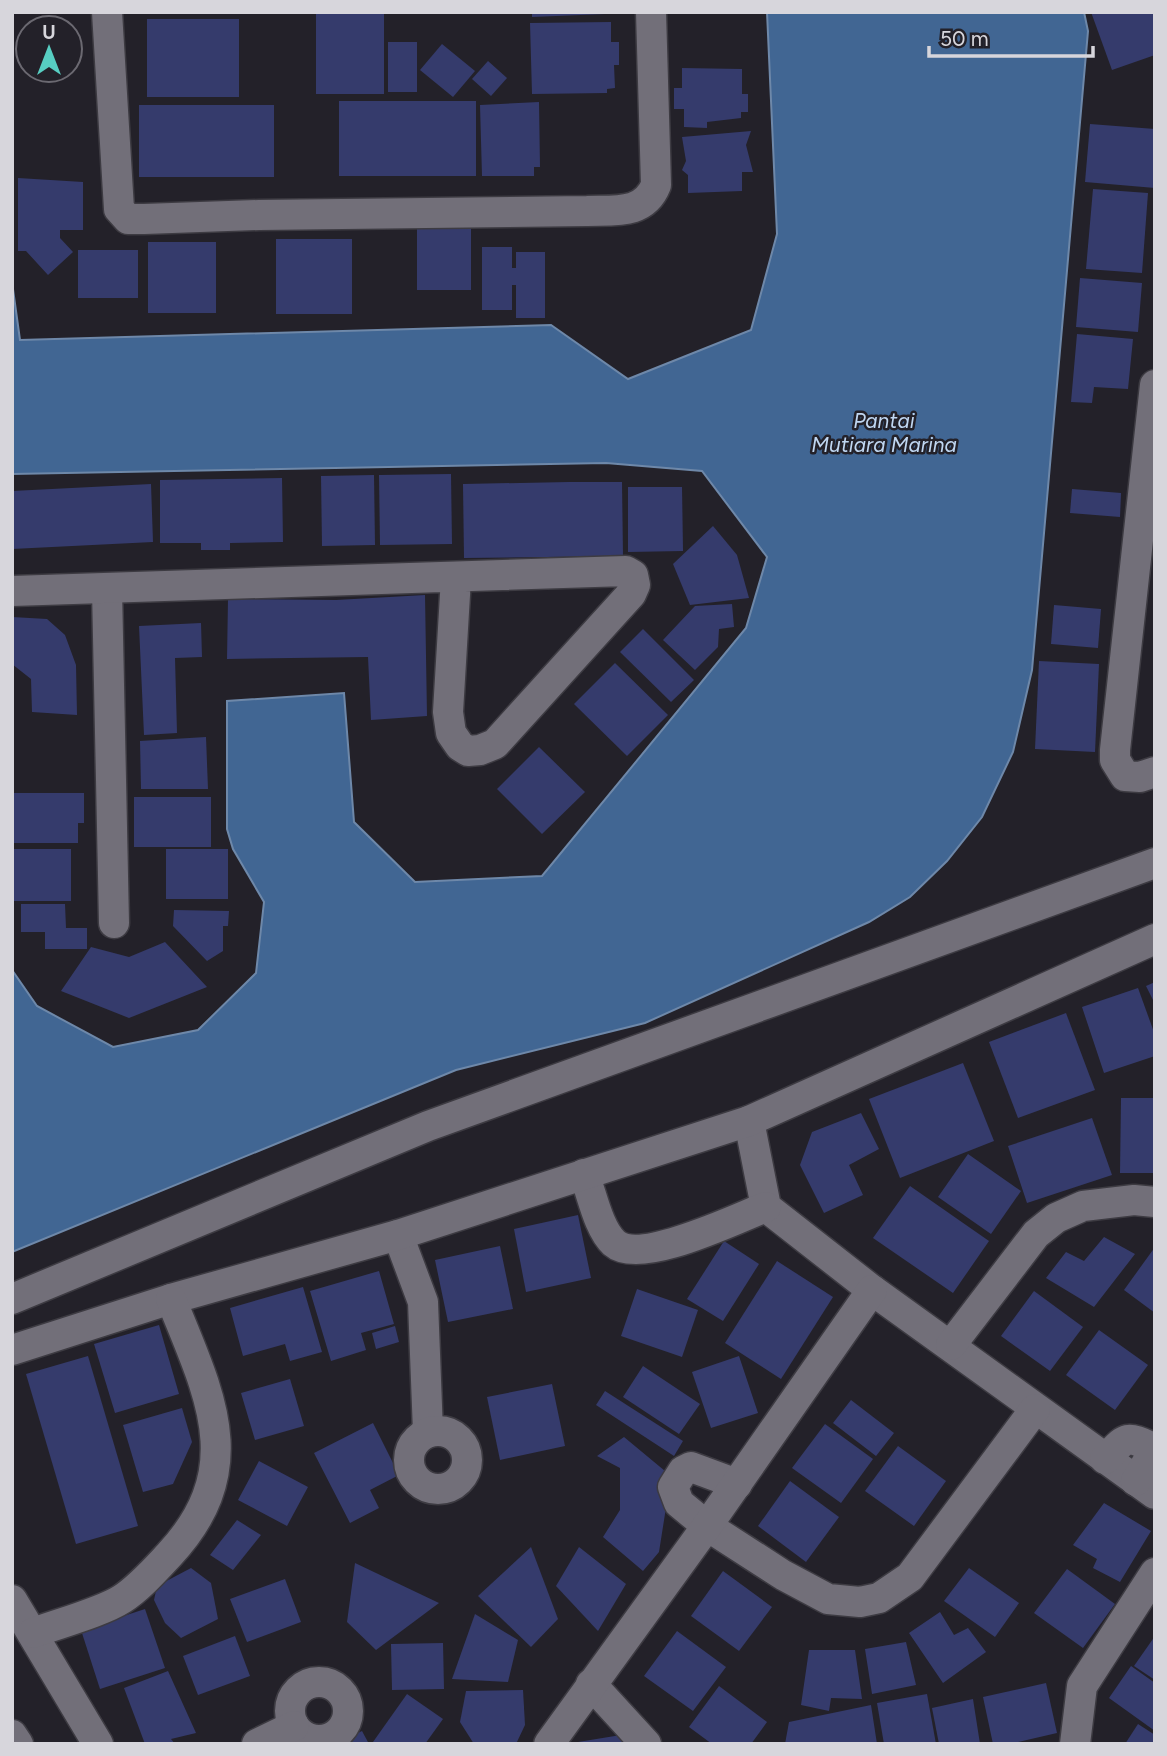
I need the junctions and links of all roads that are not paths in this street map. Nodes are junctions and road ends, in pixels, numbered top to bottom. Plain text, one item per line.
1 (107, 12) edge
2 (652, 12) edge
3 (1155, 386) edge
4 (456, 578) junction
5 (107, 589) junction
6 (12, 592) edge
7 (1155, 772) edge
8 (1155, 863) edge
9 (114, 923) dead end
10 (1155, 939) edge
11 (748, 1121) junction
12 (584, 1174) junction
13 (1155, 1202) edge
14 (766, 1207) junction
15 (398, 1235) junction
16 (872, 1290) junction
17 (12, 1298) edge
18 (171, 1299) junction
19 (951, 1345) junction
20 (12, 1350) edge
21 (1035, 1409) junction
22 (428, 1432) dead end
23 (737, 1484) junction
24 (1146, 1488) edge
25 (707, 1526) junction
26 (1155, 1573) edge
27 (12, 1600) edge
28 (33, 1633) junction
29 (591, 1684) junction
30 (294, 1726) dead end
31 (12, 1735) edge
32 (18, 1744) edge
33 (98, 1744) edge
34 (257, 1744) edge
35 (549, 1744) edge
36 (646, 1744) edge
37 (1075, 1744) edge

1 - 2 street
3 - 7 street
4 - 4 street
4 - 5 street
5 - 6 street
5 - 9 street
8 - 17 street
10 - 11 street
11 - 12 street
11 - 14 street
12 - 14 street
12 - 15 street
13 - 19 street
14 - 16 street
15 - 18 street
15 - 22 street
16 - 19 street
16 - 23 street
18 - 20 street
18 - 28 street
19 - 21 street
21 - 24 street
21 - 25 street
23 - 25 street
23 - 25 street
25 - 29 street
26 - 37 street
27 - 28 street
28 - 33 street
29 - 35 street
29 - 36 street
30 - 34 street
31 - 32 street

